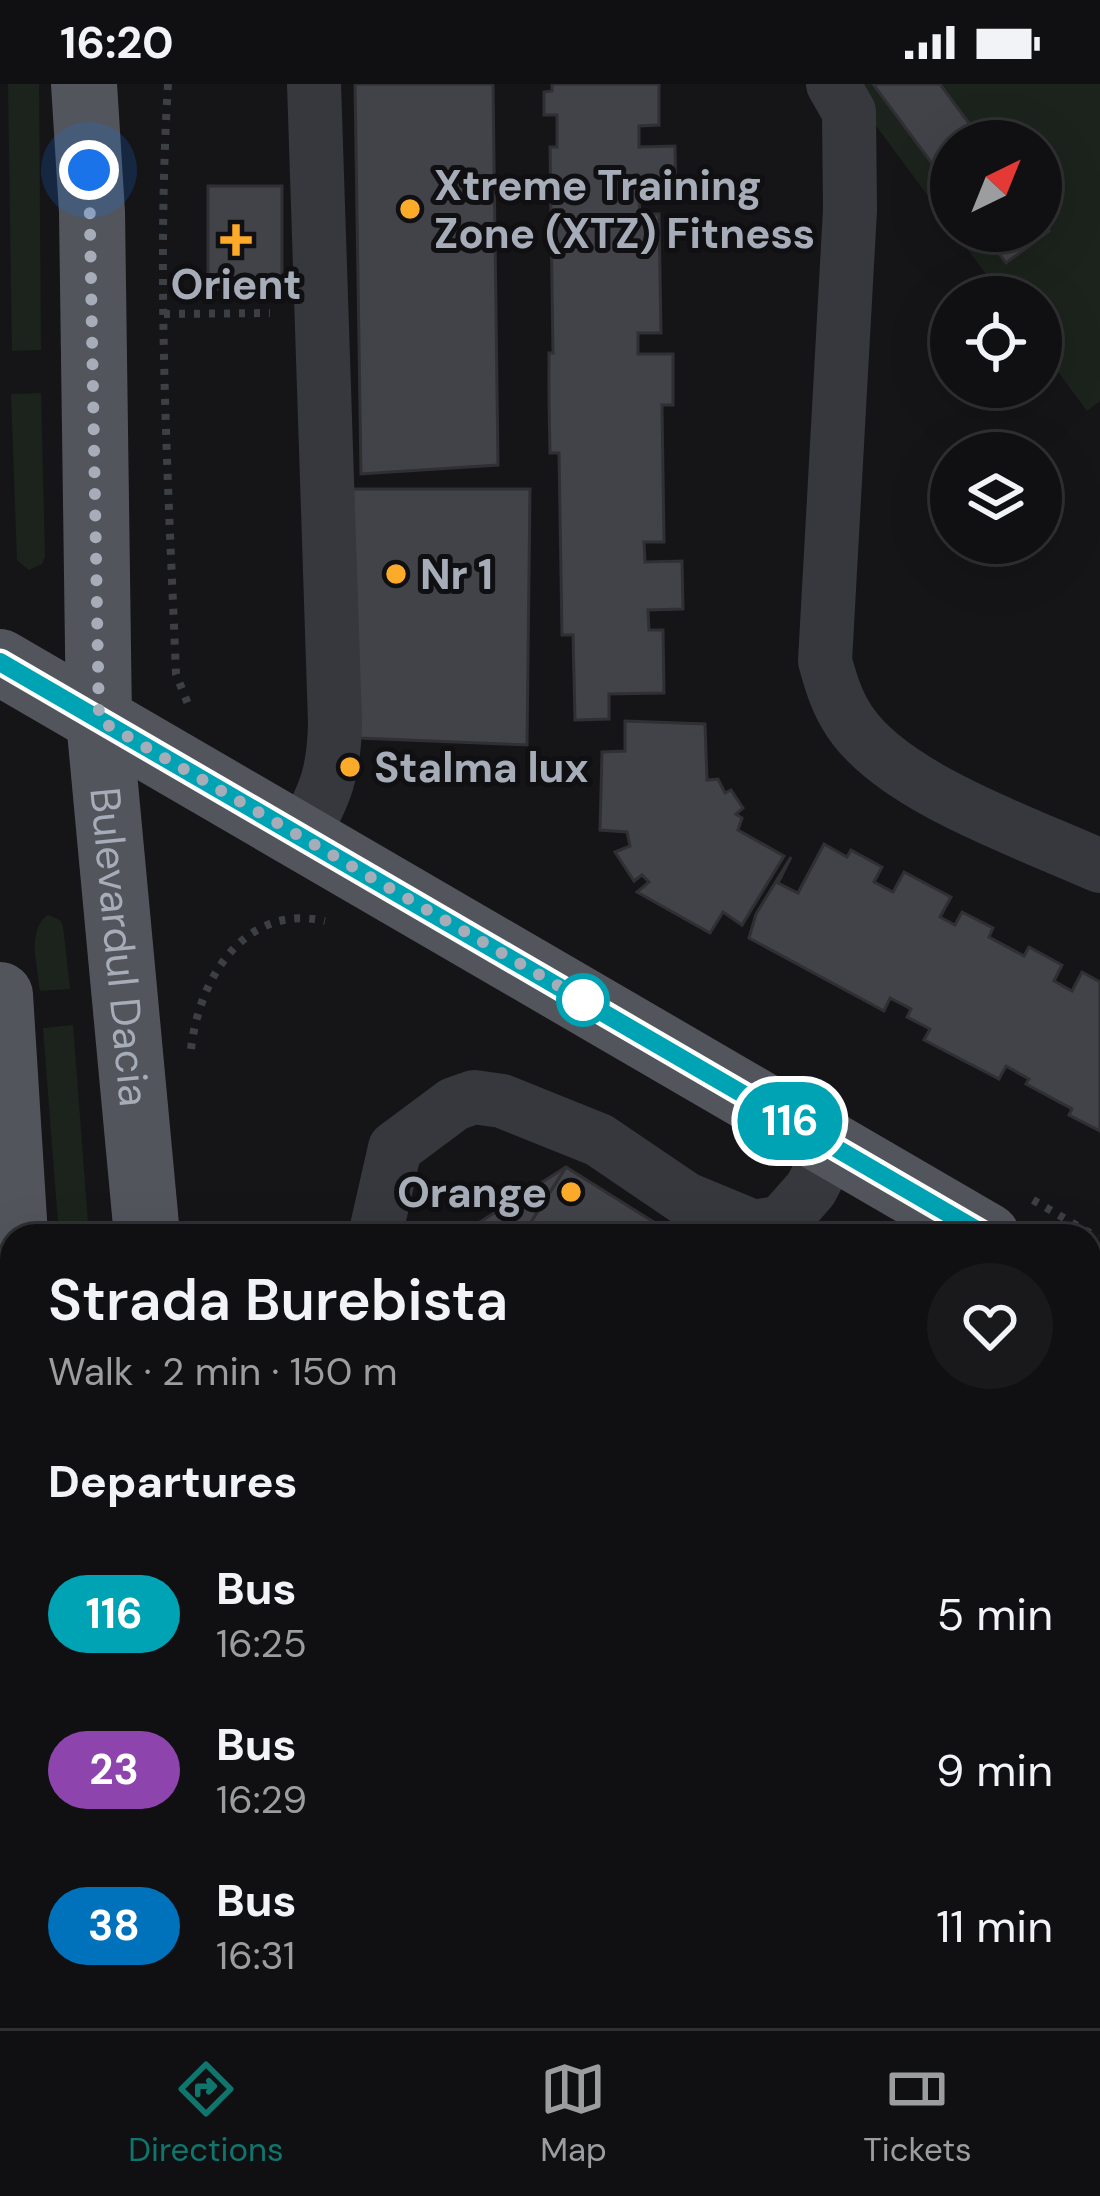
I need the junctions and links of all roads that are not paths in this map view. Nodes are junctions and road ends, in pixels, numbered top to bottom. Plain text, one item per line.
1 (84, 84) edge
2 (314, 84) edge
3 (833, 84) edge
4 (0, 662) edge
5 (99, 720) junction
6 (302, 836) junction
7 (1100, 866) edge
8 (0, 994) edge
9 (833, 1146) junction
10 (1009, 1217) edge
11 (14, 1224) edge
12 (146, 1224) edge
13 (378, 1224) edge
14 (747, 1224) edge
15 (771, 1224) edge

1 - 5 main road, Bulevardul Dacia
2 - 6 street
3 - 7 street
4 - 5 main road
5 - 6 main road
5 - 12 main road, Bulevardul Dacia
6 - 9 main road
8 - 11 main road
9 - 10 main road
9 - 15 street
13 - 14 street

